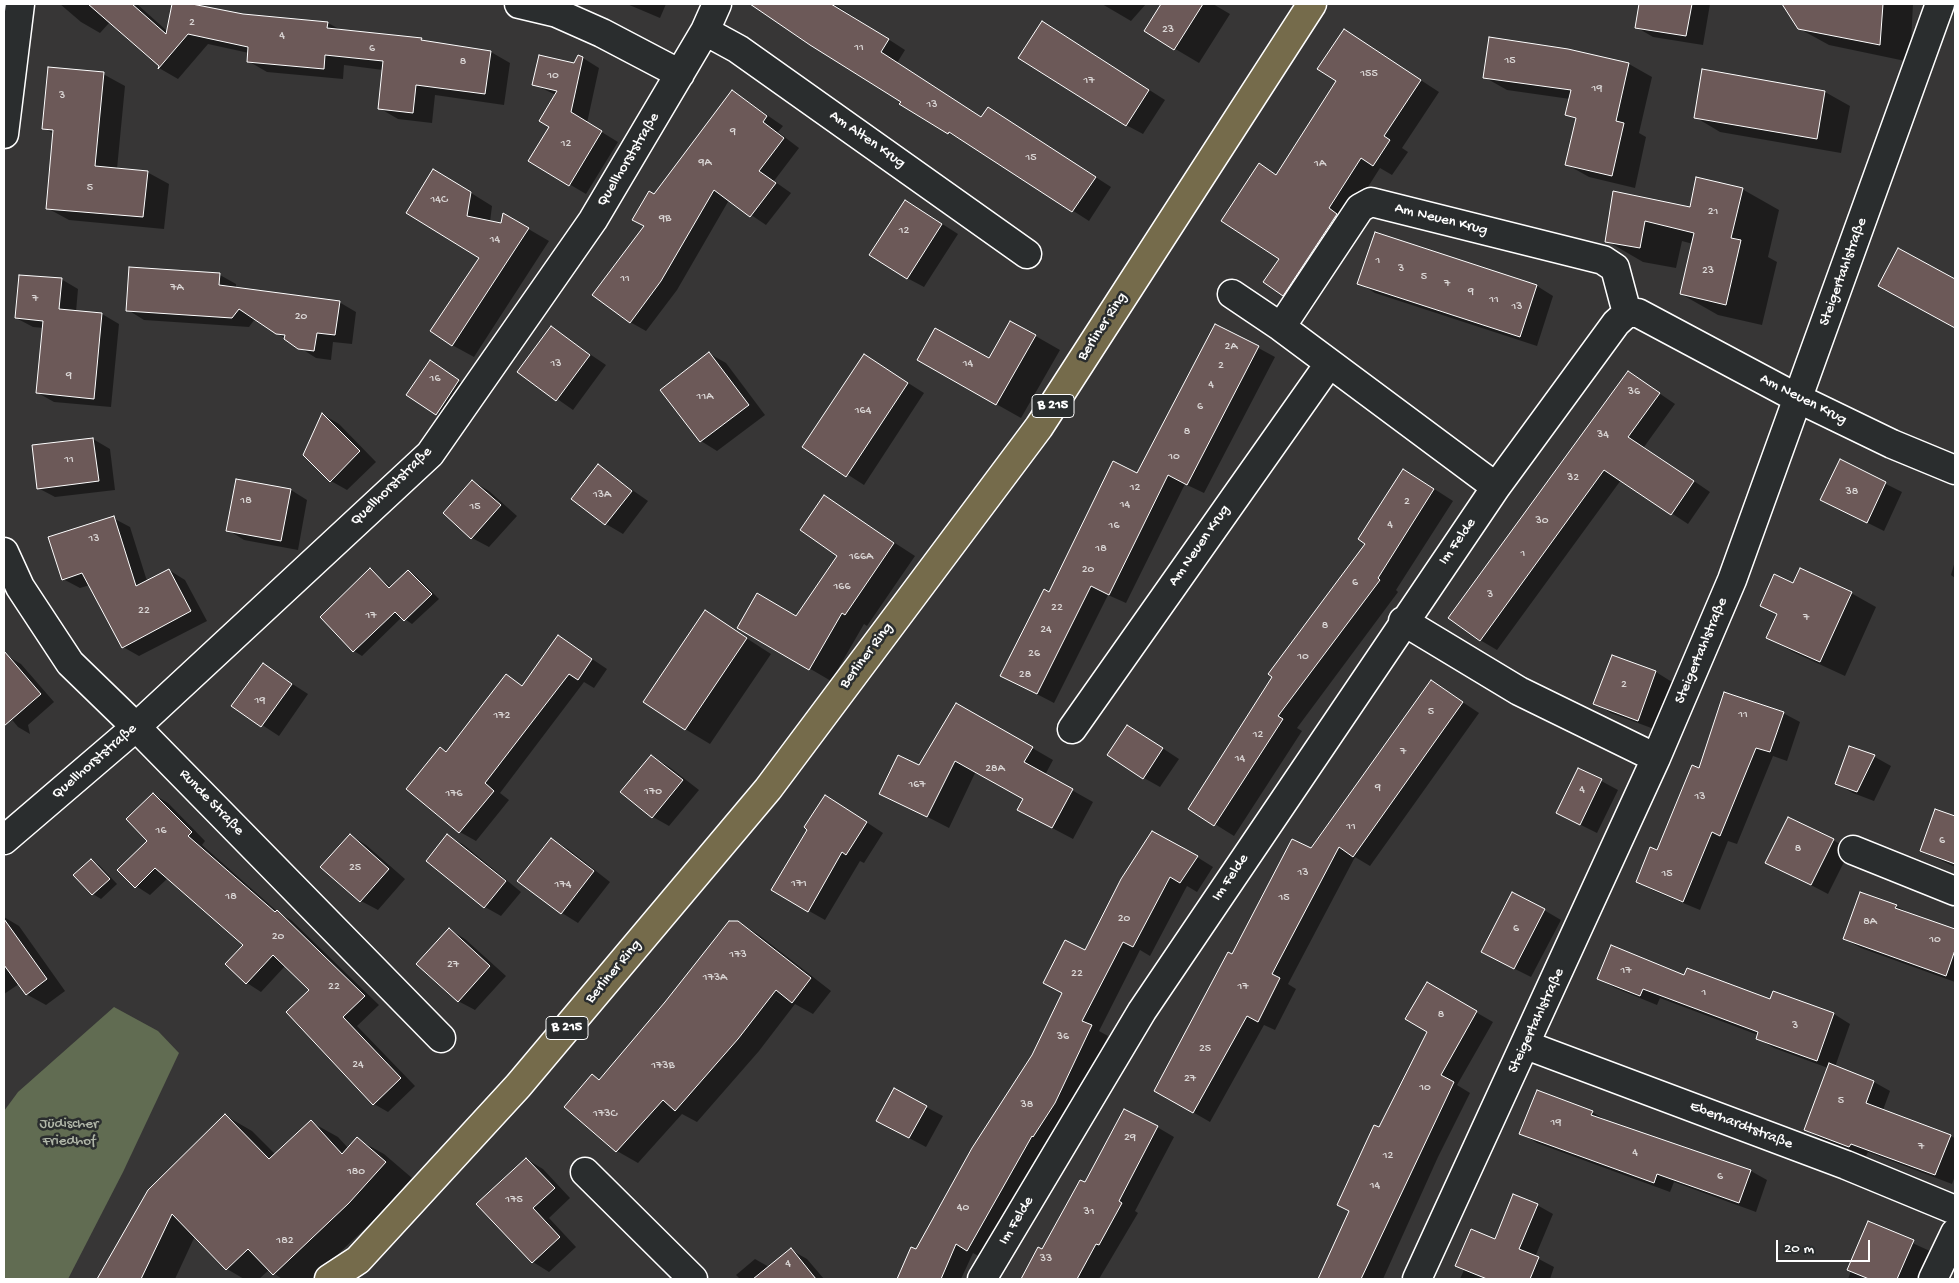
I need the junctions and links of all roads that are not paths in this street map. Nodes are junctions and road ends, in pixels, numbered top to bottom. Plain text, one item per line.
1 (20, 4) edge
2 (519, 4) edge
3 (717, 4) edge
4 (1312, 4) edge
5 (1940, 4) edge
6 (705, 31) junction
7 (680, 74) junction
8 (4, 134) edge
9 (1027, 254) dead end
10 (1232, 294) dead end
11 (1626, 313) junction
12 (1281, 327) junction
13 (1329, 364) junction
14 (1799, 399) junction
15 (1955, 470) edge
16 (1496, 486) junction
17 (4, 552) edge
18 (1403, 621) junction
19 (136, 727) junction
20 (1072, 729) dead end
21 (1656, 758) junction
22 (4, 840) edge
23 (1853, 850) dead end
24 (1955, 890) edge
25 (441, 1038) dead end
26 (1526, 1044) junction
27 (585, 1172) dead end
28 (1955, 1210) edge
29 (1955, 1233) edge
30 (354, 1269) edge
31 (329, 1279) edge
32 (693, 1279) edge
33 (982, 1279) edge
34 (1417, 1279) edge
35 (1933, 1279) edge

1 - 8 street
2 - 7 street
3 - 6 street, Quellhorststraße
4 - 30 main road, Berliner Ring / B 215
5 - 14 street, Steigertahlstraße
6 - 7 street, Quellhorststraße
6 - 9 street, Am Alten Krug
7 - 19 street, Quellhorststraße
10 - 12 street
11 - 12 street, Am Neuen Krug
11 - 14 street, Am Neuen Krug
11 - 16 street
12 - 13 street
13 - 16 street
13 - 20 street, Am Neuen Krug
14 - 15 street, Am Neuen Krug
14 - 21 street, Steigertahlstraße
16 - 18 street, Im Felde
17 - 19 street, Runde Straße
18 - 21 street
18 - 33 street, Im Felde
19 - 22 street, Quellhorststraße
19 - 25 street, Runde Straße
21 - 26 street, Steigertahlstraße
23 - 24 street
26 - 28 street, Eberhardtstraße
26 - 34 street, Steigertahlstraße
27 - 32 street
29 - 35 street
30 - 31 main road, Berliner Ring / B 215

